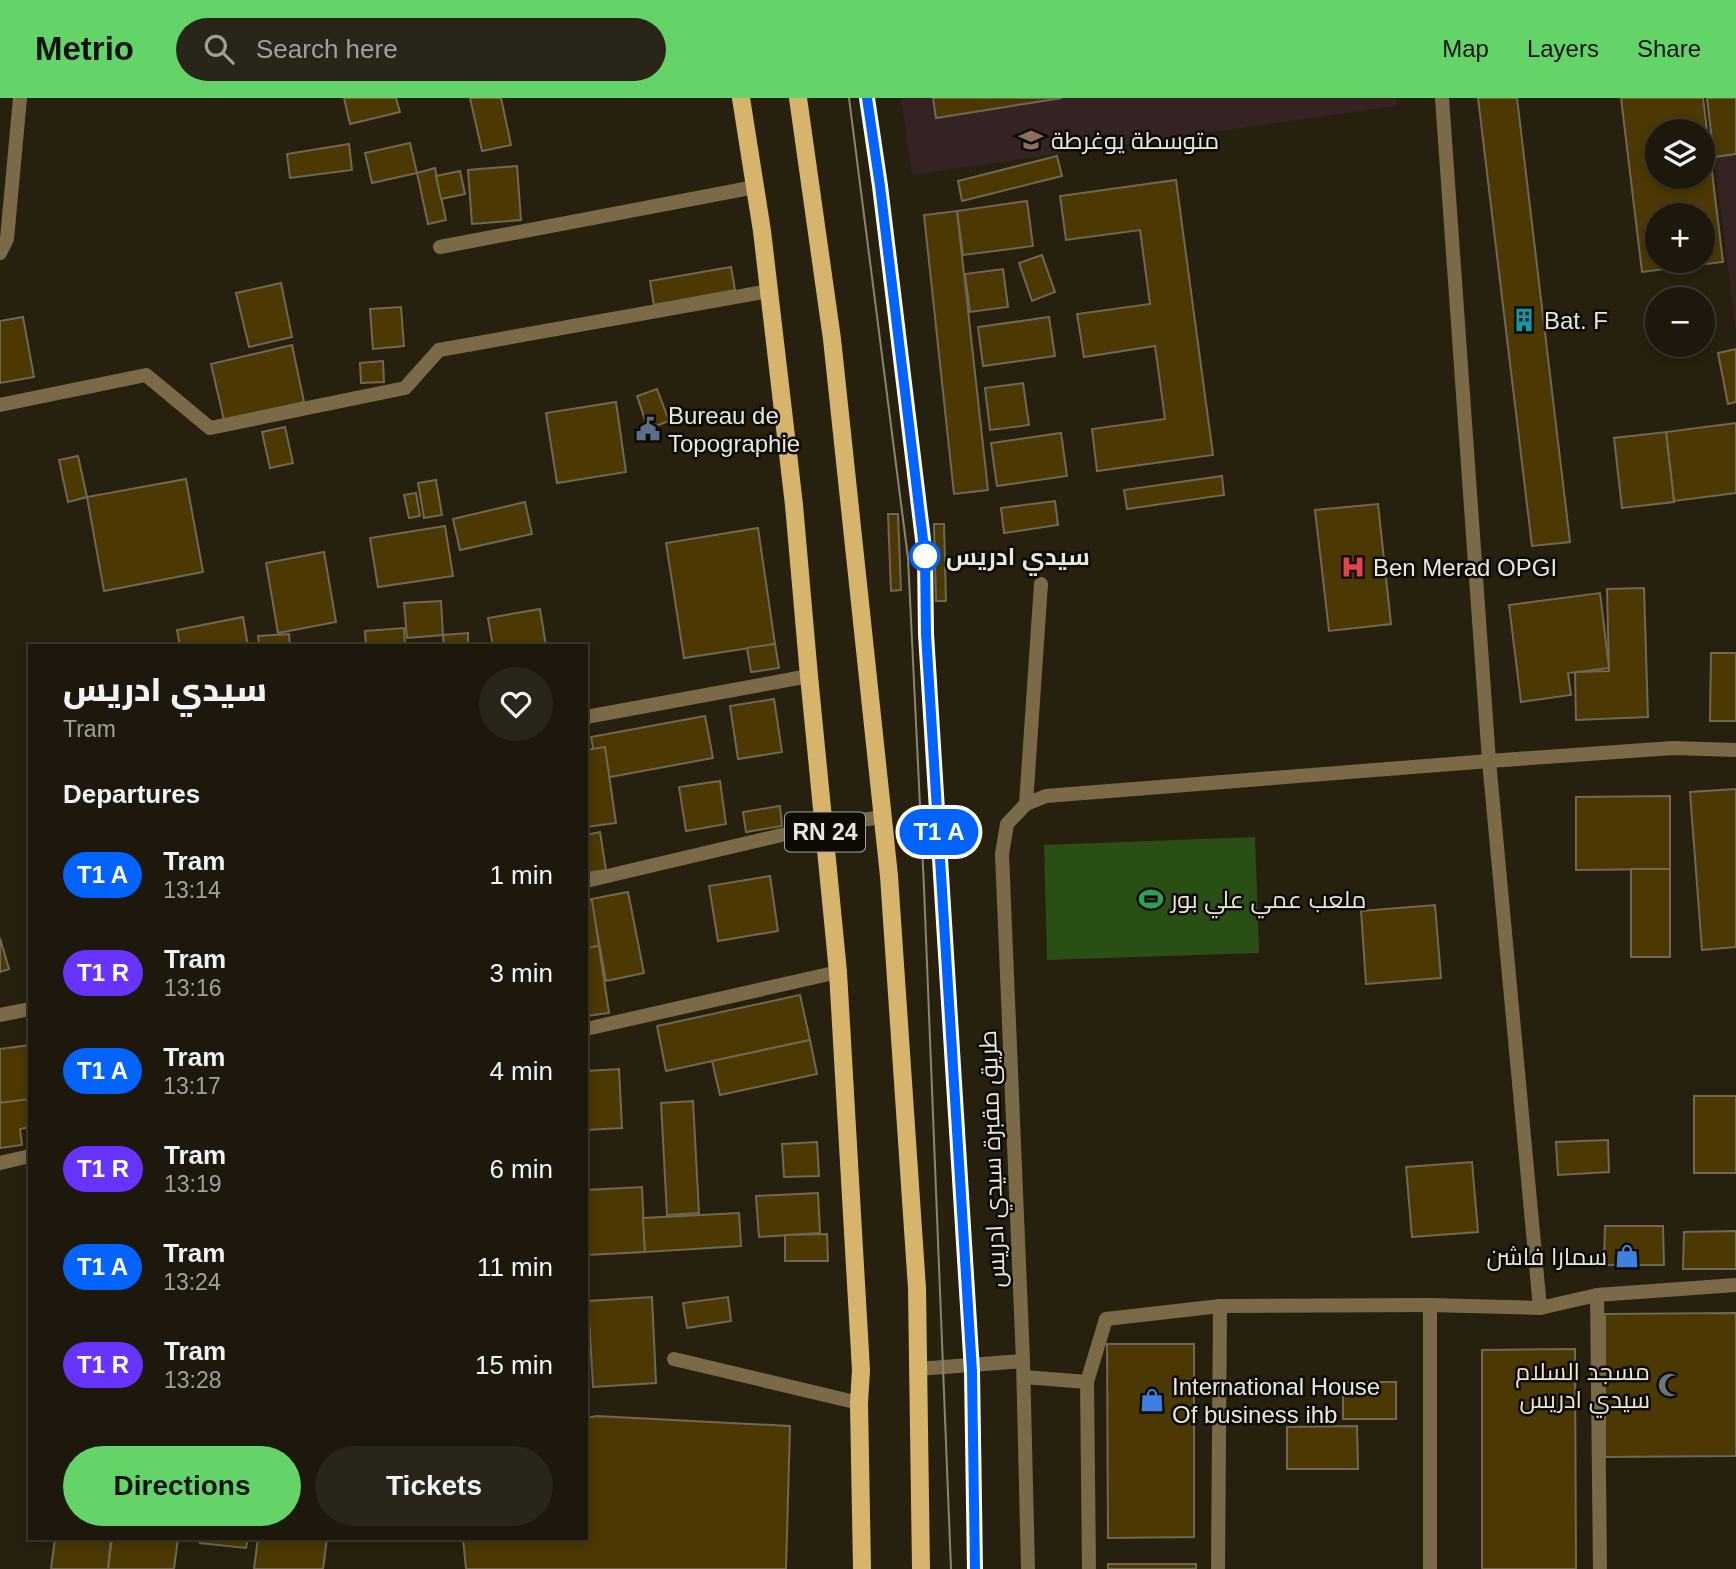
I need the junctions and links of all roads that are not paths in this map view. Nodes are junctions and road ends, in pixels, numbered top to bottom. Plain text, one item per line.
1 (20, 98) edge
2 (741, 98) edge
3 (798, 98) edge
4 (1442, 98) edge
5 (755, 187) junction
6 (440, 247) dead end
7 (0, 253) edge
8 (769, 291) junction
9 (0, 405) edge
10 (1041, 584) dead end
11 (809, 676) junction
12 (588, 717) edge
13 (1736, 750) edge
14 (1489, 761) junction
15 (1026, 804) junction
16 (883, 817) junction
17 (824, 825) junction
18 (588, 881) edge
19 (838, 972) junction
20 (28, 1009) edge
21 (0, 1015) edge
22 (588, 1029) edge
23 (28, 1156) edge
24 (0, 1163) edge
25 (1736, 1285) edge
26 (1597, 1295) junction
27 (1430, 1305) junction
28 (1220, 1306) junction
29 (1540, 1308) junction
30 (674, 1359) dead end
31 (1023, 1360) junction
32 (918, 1369) junction
33 (1024, 1377) junction
34 (1087, 1382) junction
35 (859, 1403) junction
36 (862, 1569) edge
37 (921, 1569) edge
38 (1028, 1569) edge
39 (1089, 1569) edge
40 (1218, 1569) edge
41 (1430, 1569) edge
42 (1600, 1569) edge

1 - 7 street
2 - 5 main road, RN 24
3 - 16 main road, RN 24
4 - 14 street
5 - 6 street
5 - 8 main road, RN 24
8 - 9 street
8 - 11 main road, RN 24
10 - 15 street
11 - 12 street
11 - 17 main road, RN 24
13 - 14 street
14 - 15 street
14 - 29 street
15 - 31 street, طريق مقبرة سيدي ادريس
16 - 17 street
16 - 32 main road, RN 24
17 - 18 street
17 - 19 main road, RN 24
19 - 22 street
19 - 35 main road, RN 24
20 - 21 street
23 - 24 street
25 - 26 street
26 - 29 street
26 - 42 street
27 - 28 street
27 - 29 street
27 - 41 street
28 - 34 street
28 - 40 street
30 - 35 street
31 - 32 street
31 - 33 street, طريق مقبرة سيدي ادريس
32 - 37 main road, RN 24
33 - 34 street
33 - 38 street, طريق مقبرة سيدي ادريس
34 - 39 street
35 - 36 main road, RN 24

